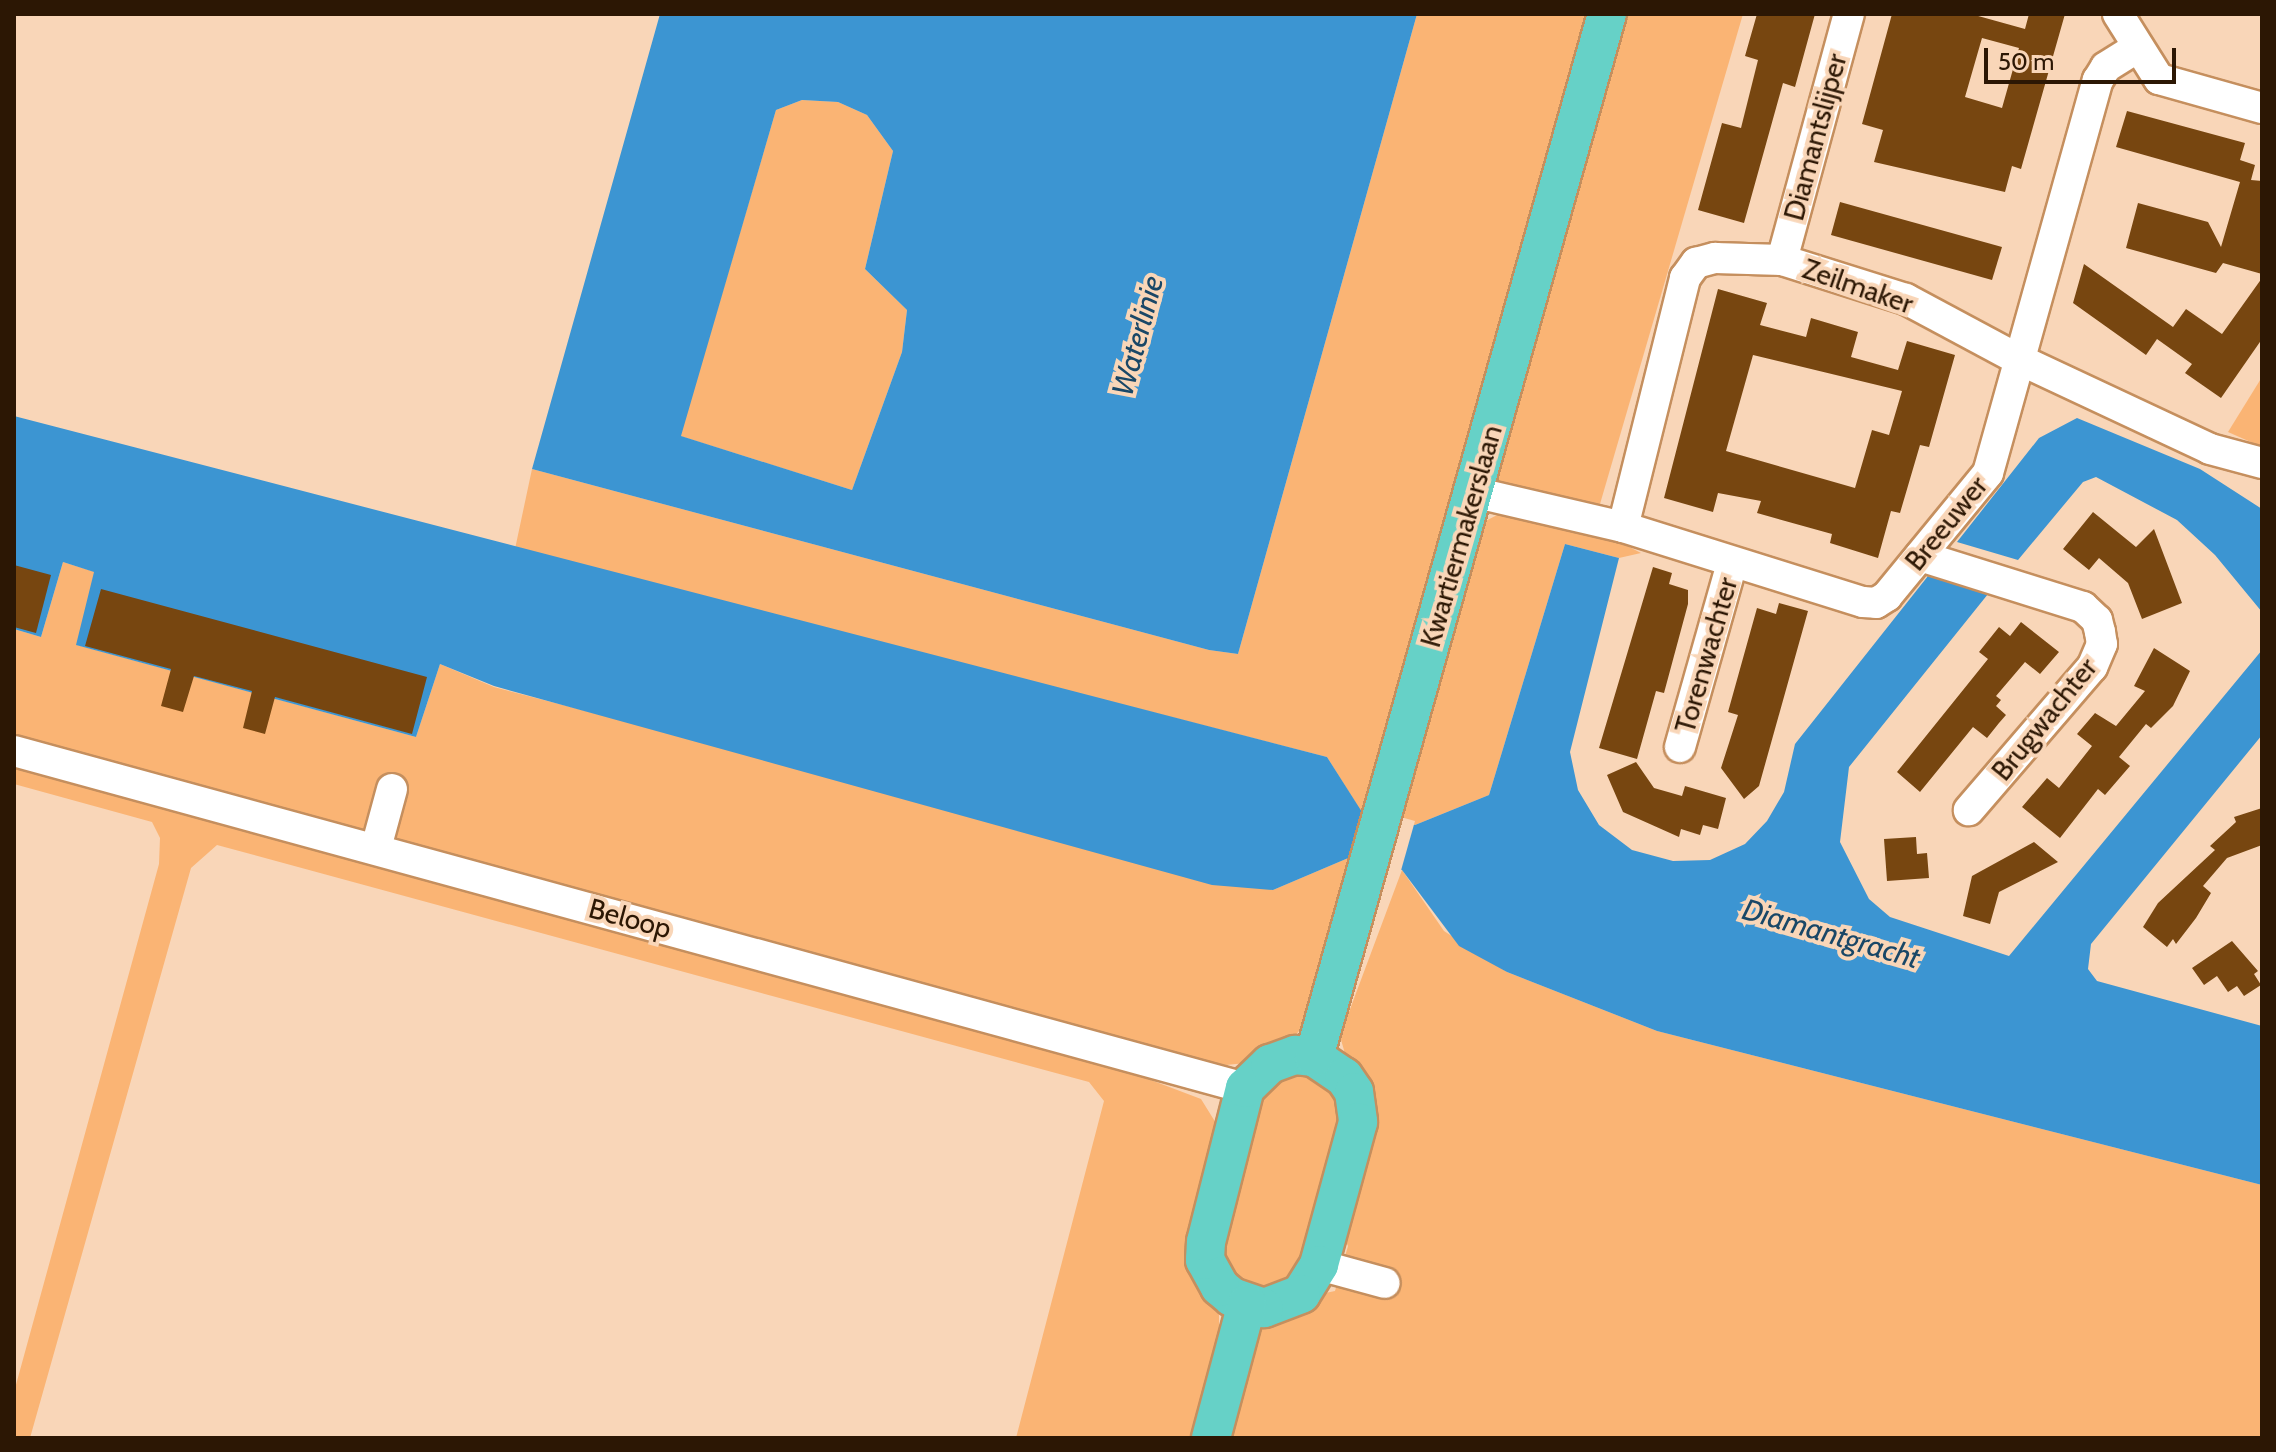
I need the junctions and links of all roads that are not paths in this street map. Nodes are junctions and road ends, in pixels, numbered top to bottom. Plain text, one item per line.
1 (1607, 14) edge
2 (1849, 14) edge
3 (2118, 14) edge
4 (2137, 48) junction
5 (2262, 108) edge
6 (1782, 260) junction
7 (2016, 358) junction
8 (2262, 463) edge
9 (1473, 492) junction
10 (1623, 527) junction
11 (1920, 556) junction
12 (1732, 563) junction
13 (1680, 747) dead end
14 (14, 751) edge
15 (392, 789) dead end
16 (1969, 810) dead end
17 (376, 848) junction
18 (1314, 1057) junction
19 (1245, 1088) junction
20 (1319, 1265) junction
21 (1385, 1283) dead end
22 (1247, 1304) junction
23 (1211, 1438) edge

1 - 9 main road, Kwartiermakerslaan
2 - 6 street, Diamantslijper
3 - 4 street
4 - 5 street
4 - 7 street, Breeuwer
6 - 7 street, Zeilmaker
6 - 10 street, Zeilmaker
7 - 8 street, Zeilmaker
7 - 11 street, Breeuwer
9 - 10 street, Breeuwer
9 - 18 main road, Kwartiermakerslaan
10 - 12 street, Breeuwer
11 - 12 street, Breeuwer
11 - 16 street, Brugwachter
12 - 13 street, Torenwachter
14 - 17 street, Beloop
15 - 17 street
17 - 19 street, Beloop
18 - 19 main road
18 - 20 main road
19 - 22 main road
20 - 21 street
20 - 22 main road
22 - 23 main road

